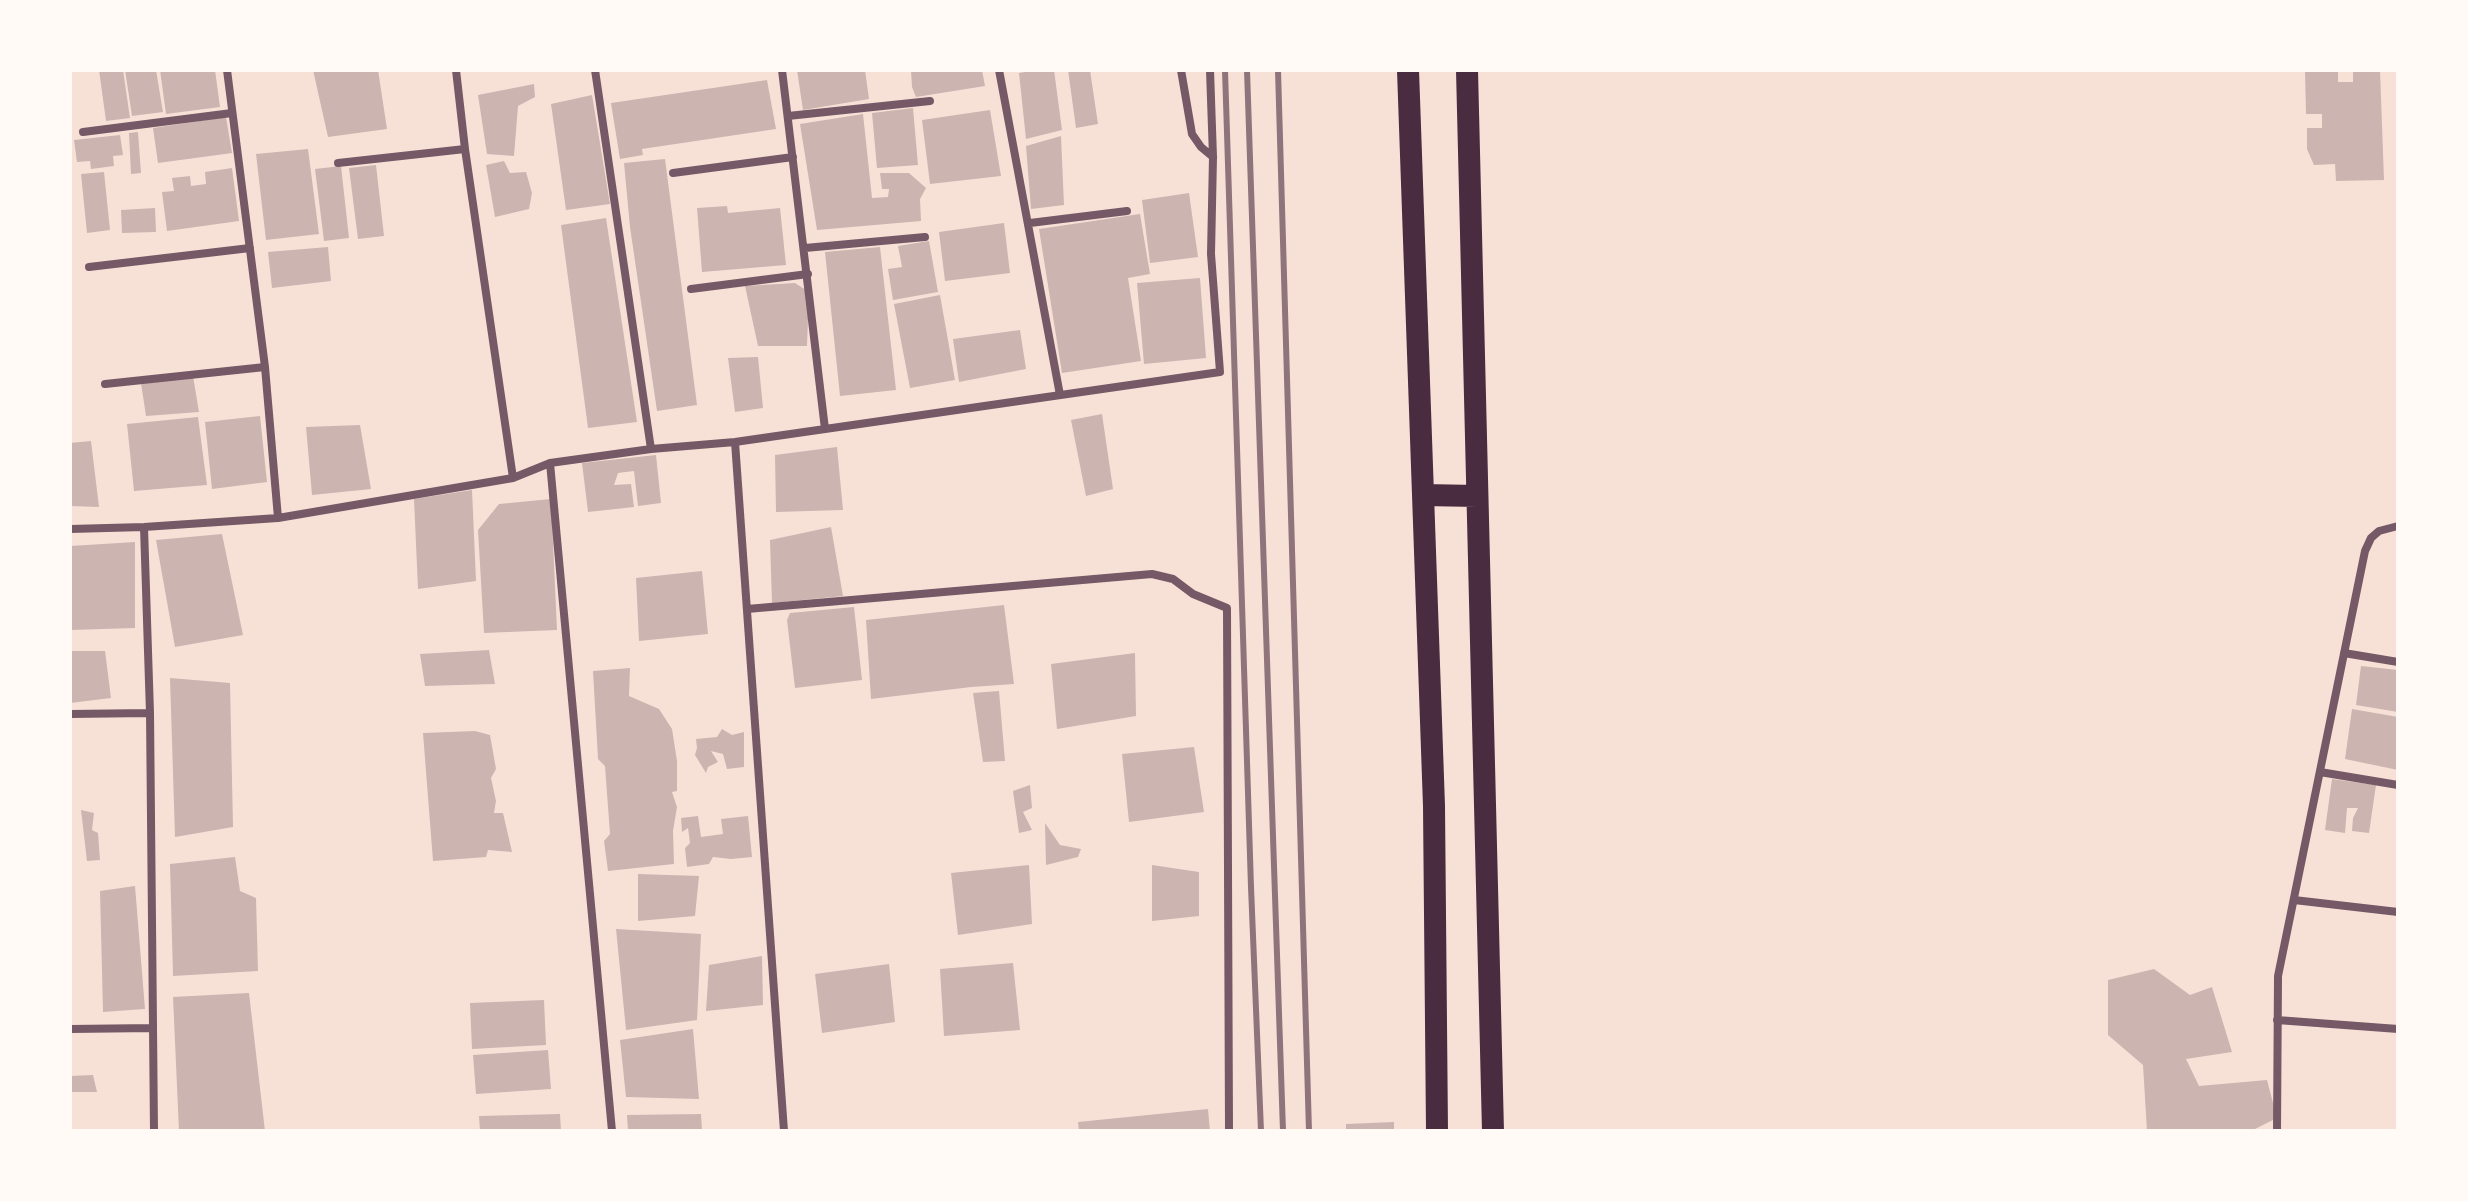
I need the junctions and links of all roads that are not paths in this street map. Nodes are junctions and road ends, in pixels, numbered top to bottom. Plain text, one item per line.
1 (227, 70) edge
2 (456, 70) edge
3 (595, 70) edge
4 (782, 70) edge
5 (999, 70) edge
6 (1181, 70) edge
7 (1210, 70) edge
8 (1408, 70) edge
9 (1467, 70) edge
10 (930, 101) dead end
11 (232, 113) junction
12 (788, 116) junction
13 (83, 132) dead end
14 (465, 149) junction
15 (793, 157) junction
16 (1213, 157) junction
17 (338, 163) dead end
18 (673, 173) dead end
19 (1127, 211) dead end
20 (1030, 223) junction
21 (925, 237) dead end
22 (250, 248) junction
23 (805, 248) junction
24 (89, 267) dead end
25 (808, 274) junction
26 (691, 289) dead end
27 (265, 367) junction
28 (105, 384) dead end
29 (1060, 395) junction
30 (825, 429) junction
31 (735, 442) junction
32 (651, 449) junction
33 (550, 463) junction
34 (513, 478) junction
35 (1423, 495) junction
36 (1477, 496) junction
37 (278, 518) junction
38 (2398, 526) edge
39 (144, 527) junction
40 (70, 529) edge
41 (747, 609) junction
42 (2344, 653) junction
43 (2398, 662) edge
44 (150, 713) junction
45 (70, 714) edge
46 (2320, 772) junction
47 (2398, 785) edge
48 (2294, 900) junction
49 (2398, 912) edge
50 (2277, 1020) junction
51 (153, 1028) junction
52 (70, 1029) edge
53 (2398, 1029) edge
54 (154, 1131) edge
55 (612, 1131) edge
56 (784, 1131) edge
57 (1229, 1131) edge
58 (1437, 1131) edge
59 (1493, 1131) edge
60 (2277, 1131) edge

1 - 11 street
2 - 14 street
3 - 32 street
4 - 12 street
5 - 20 street
6 - 16 street
7 - 16 street
8 - 35 highway
9 - 36 highway
10 - 12 street
11 - 13 street
11 - 22 street
12 - 15 street
14 - 17 street
14 - 34 street
15 - 18 street
15 - 23 street
16 - 29 street
19 - 20 street
20 - 29 street
21 - 23 street
22 - 24 street
22 - 27 street
23 - 25 street
25 - 26 street
25 - 30 street
27 - 28 street
27 - 37 street
29 - 30 street
30 - 31 street
31 - 32 street
31 - 41 street
32 - 33 street
33 - 34 street
33 - 55 street
34 - 37 street
35 - 36 highway
35 - 58 highway
36 - 59 highway
37 - 39 street
38 - 42 street
39 - 40 street
39 - 44 street
41 - 56 street
41 - 57 street
42 - 43 street
42 - 46 street
44 - 45 street
44 - 51 street
46 - 47 street
46 - 48 street
48 - 49 street
48 - 50 street
50 - 53 street
50 - 60 street
51 - 52 street
51 - 54 street

